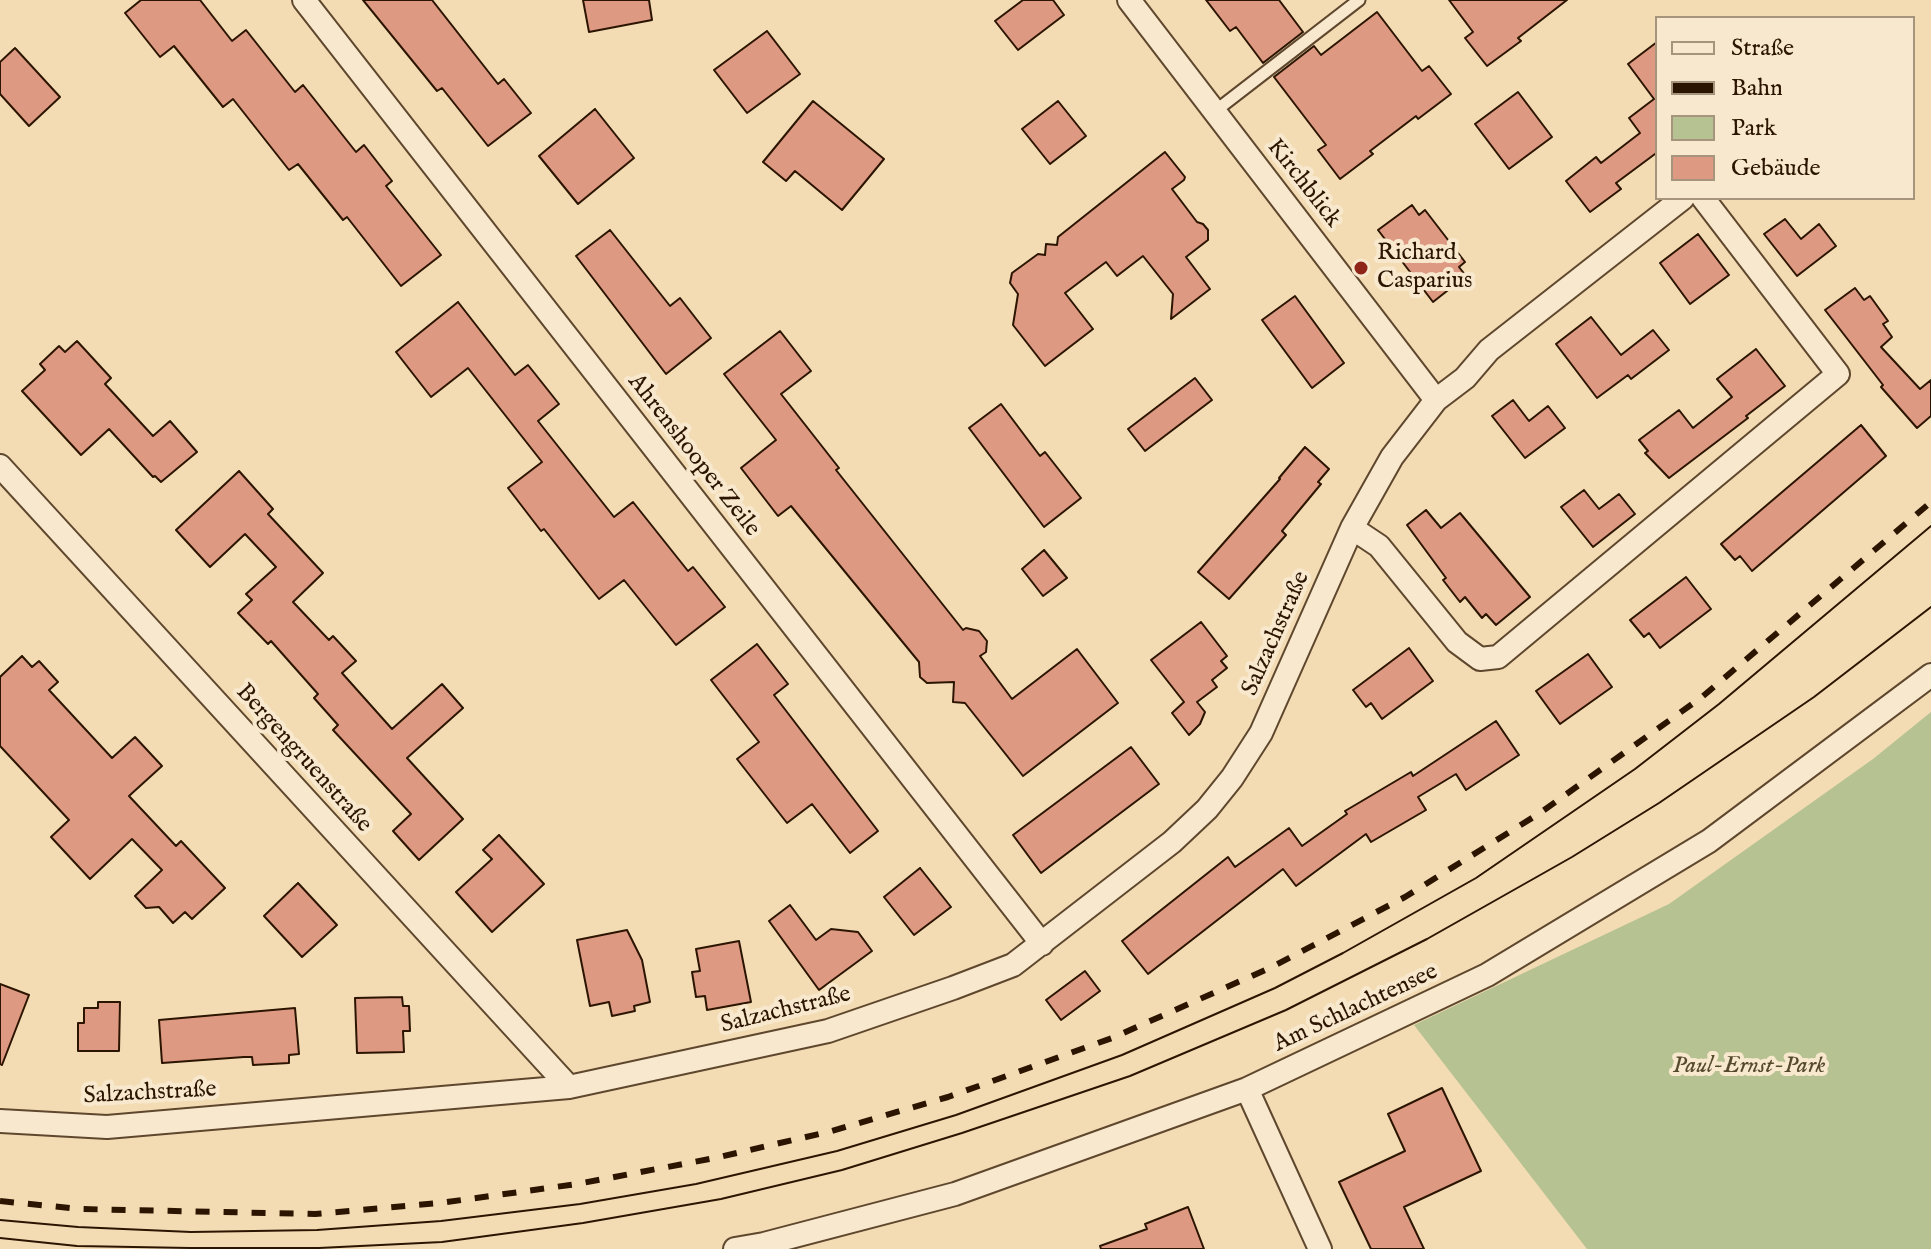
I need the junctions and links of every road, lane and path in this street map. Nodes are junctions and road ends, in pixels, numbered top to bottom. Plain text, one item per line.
1 (304, 0) edge
2 (1129, 0) edge
3 (1359, 0) edge
4 (1214, 112) junction
5 (1680, 200) edge
6 (1705, 200) edge
7 (1436, 400) junction
8 (0, 466) edge
9 (1352, 528) junction
10 (1931, 675) edge
11 (1042, 944) junction
12 (569, 1087) junction
13 (1247, 1089) junction
14 (0, 1121) edge
15 (735, 1249) edge
16 (1320, 1249) edge

1 - 11 street, Ahrenshooper Zeile
2 - 4 street, Kirchblick
3 - 4 lane
4 - 7 street, Kirchblick
5 - 7 street, Salzachstraße
6 - 9 street
7 - 9 street, Salzachstraße
8 - 12 street, Bergengruenstraße
9 - 11 street, Salzachstraße
10 - 13 street, Am Schlachtensee
11 - 12 street, Salzachstraße
12 - 14 street, Salzachstraße
13 - 15 street, Am Schlachtensee
13 - 16 street

